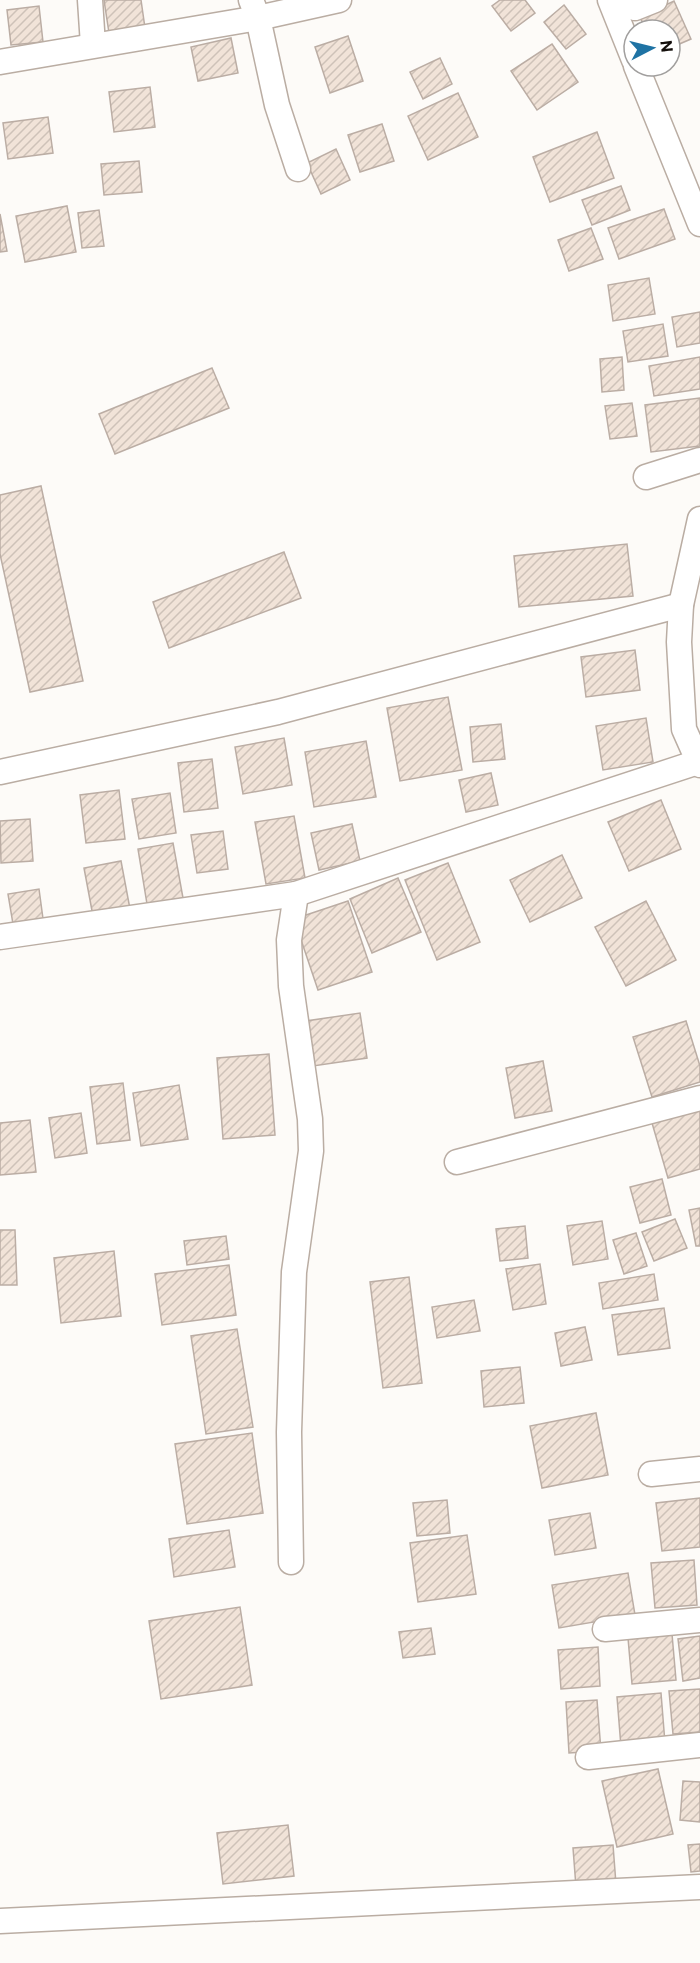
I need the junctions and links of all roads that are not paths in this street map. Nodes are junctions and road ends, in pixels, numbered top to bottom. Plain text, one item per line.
1 (90, 0) edge
2 (339, 0) edge
3 (610, 0) edge
4 (615, 0) edge
5 (655, 0) edge
6 (254, 9) edge
7 (622, 30) edge
8 (93, 45) junction
9 (0, 62) edge
10 (641, 78) edge
11 (298, 169) dead end
12 (700, 224) edge
13 (700, 460) edge
14 (646, 477) dead end
15 (700, 519) edge
16 (681, 605) junction
17 (699, 763) edge
18 (0, 772) edge
19 (296, 894) junction
20 (0, 937) edge
21 (700, 1098) edge
22 (457, 1162) dead end
23 (700, 1469) edge
24 (651, 1474) dead end
25 (291, 1562) dead end
26 (700, 1620) edge
27 (605, 1629) dead end
28 (700, 1745) edge
29 (588, 1757) dead end
30 (700, 1887) edge
31 (0, 1921) edge

1 - 8 street
2 - 6 street
3 - 7 street
4 - 5 street
6 - 8 street
6 - 11 street
8 - 9 street
10 - 12 street
13 - 14 street
15 - 16 street
16 - 17 street
16 - 18 street
17 - 19 street
19 - 20 street
19 - 25 street
21 - 22 street
23 - 24 street
26 - 27 street
28 - 29 street
30 - 31 street

